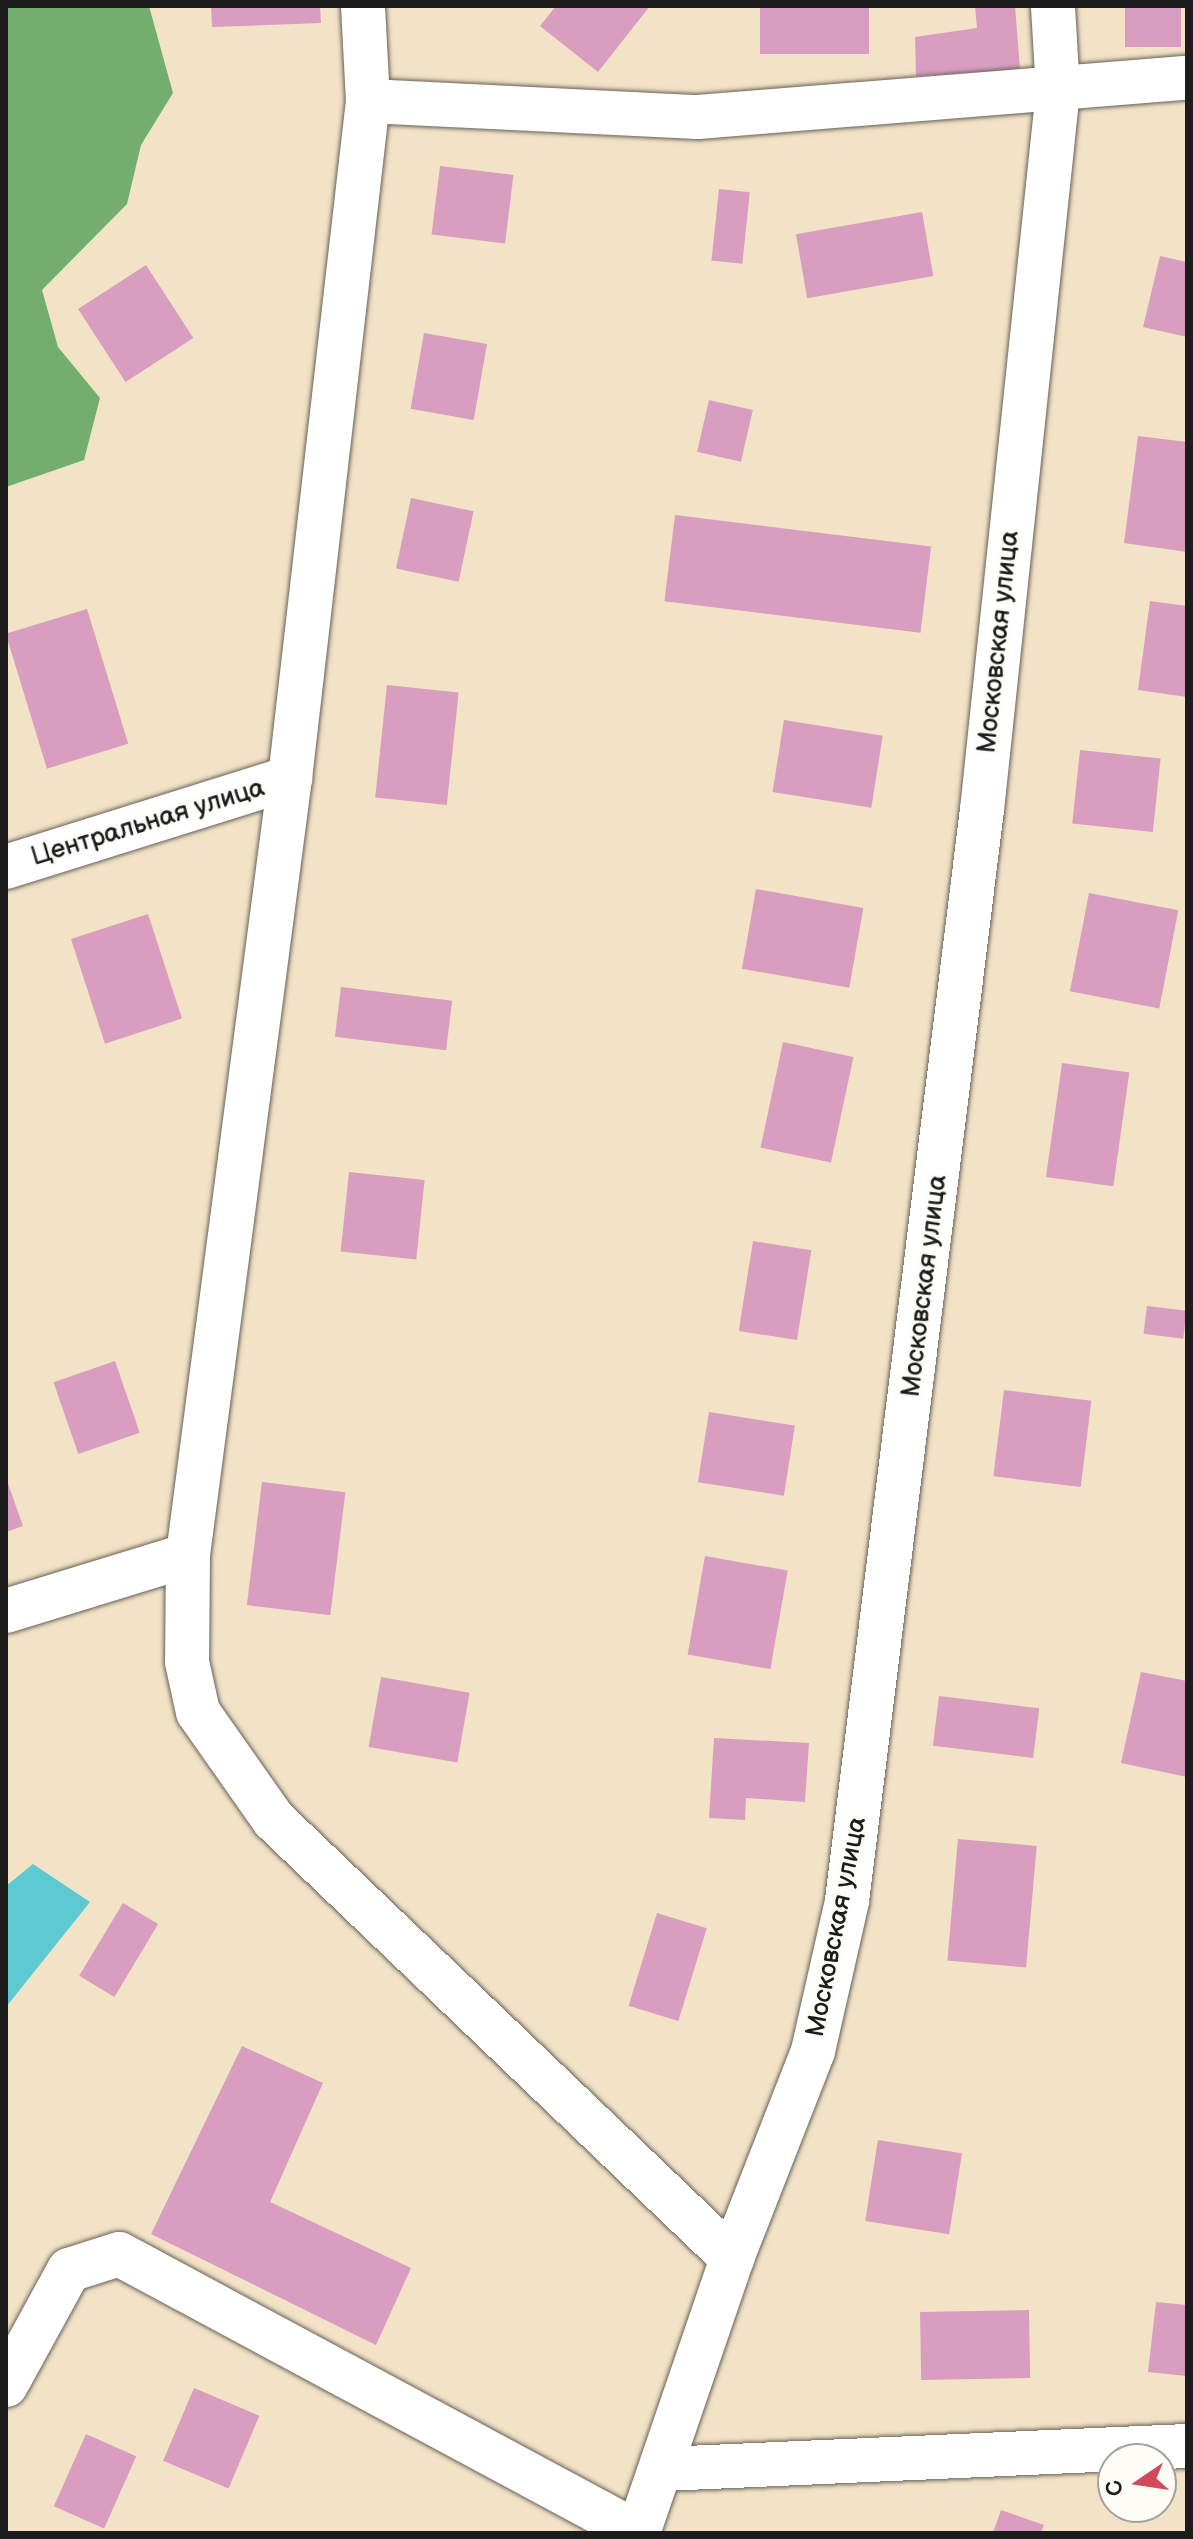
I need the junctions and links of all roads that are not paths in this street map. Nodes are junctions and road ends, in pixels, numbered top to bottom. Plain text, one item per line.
1 (363, 6) edge
2 (1053, 6) edge
3 (1187, 78) edge
4 (1058, 91) junction
5 (368, 101) junction
6 (290, 778) junction
7 (6, 867) edge
8 (188, 1555) junction
9 (6, 1611) edge
10 (732, 2258) junction
11 (6, 2385) edge
12 (1187, 2446) edge
13 (664, 2469) junction
14 (638, 2533) edge

1 - 5 street
2 - 4 street, Московская улица
3 - 4 street
4 - 5 street
4 - 10 street, Московская улица
5 - 6 street
6 - 7 street, Центральная улица
6 - 8 street
8 - 9 street
8 - 10 street
10 - 13 street, Московская улица
11 - 14 street
12 - 13 street
13 - 14 street, Московская улица

